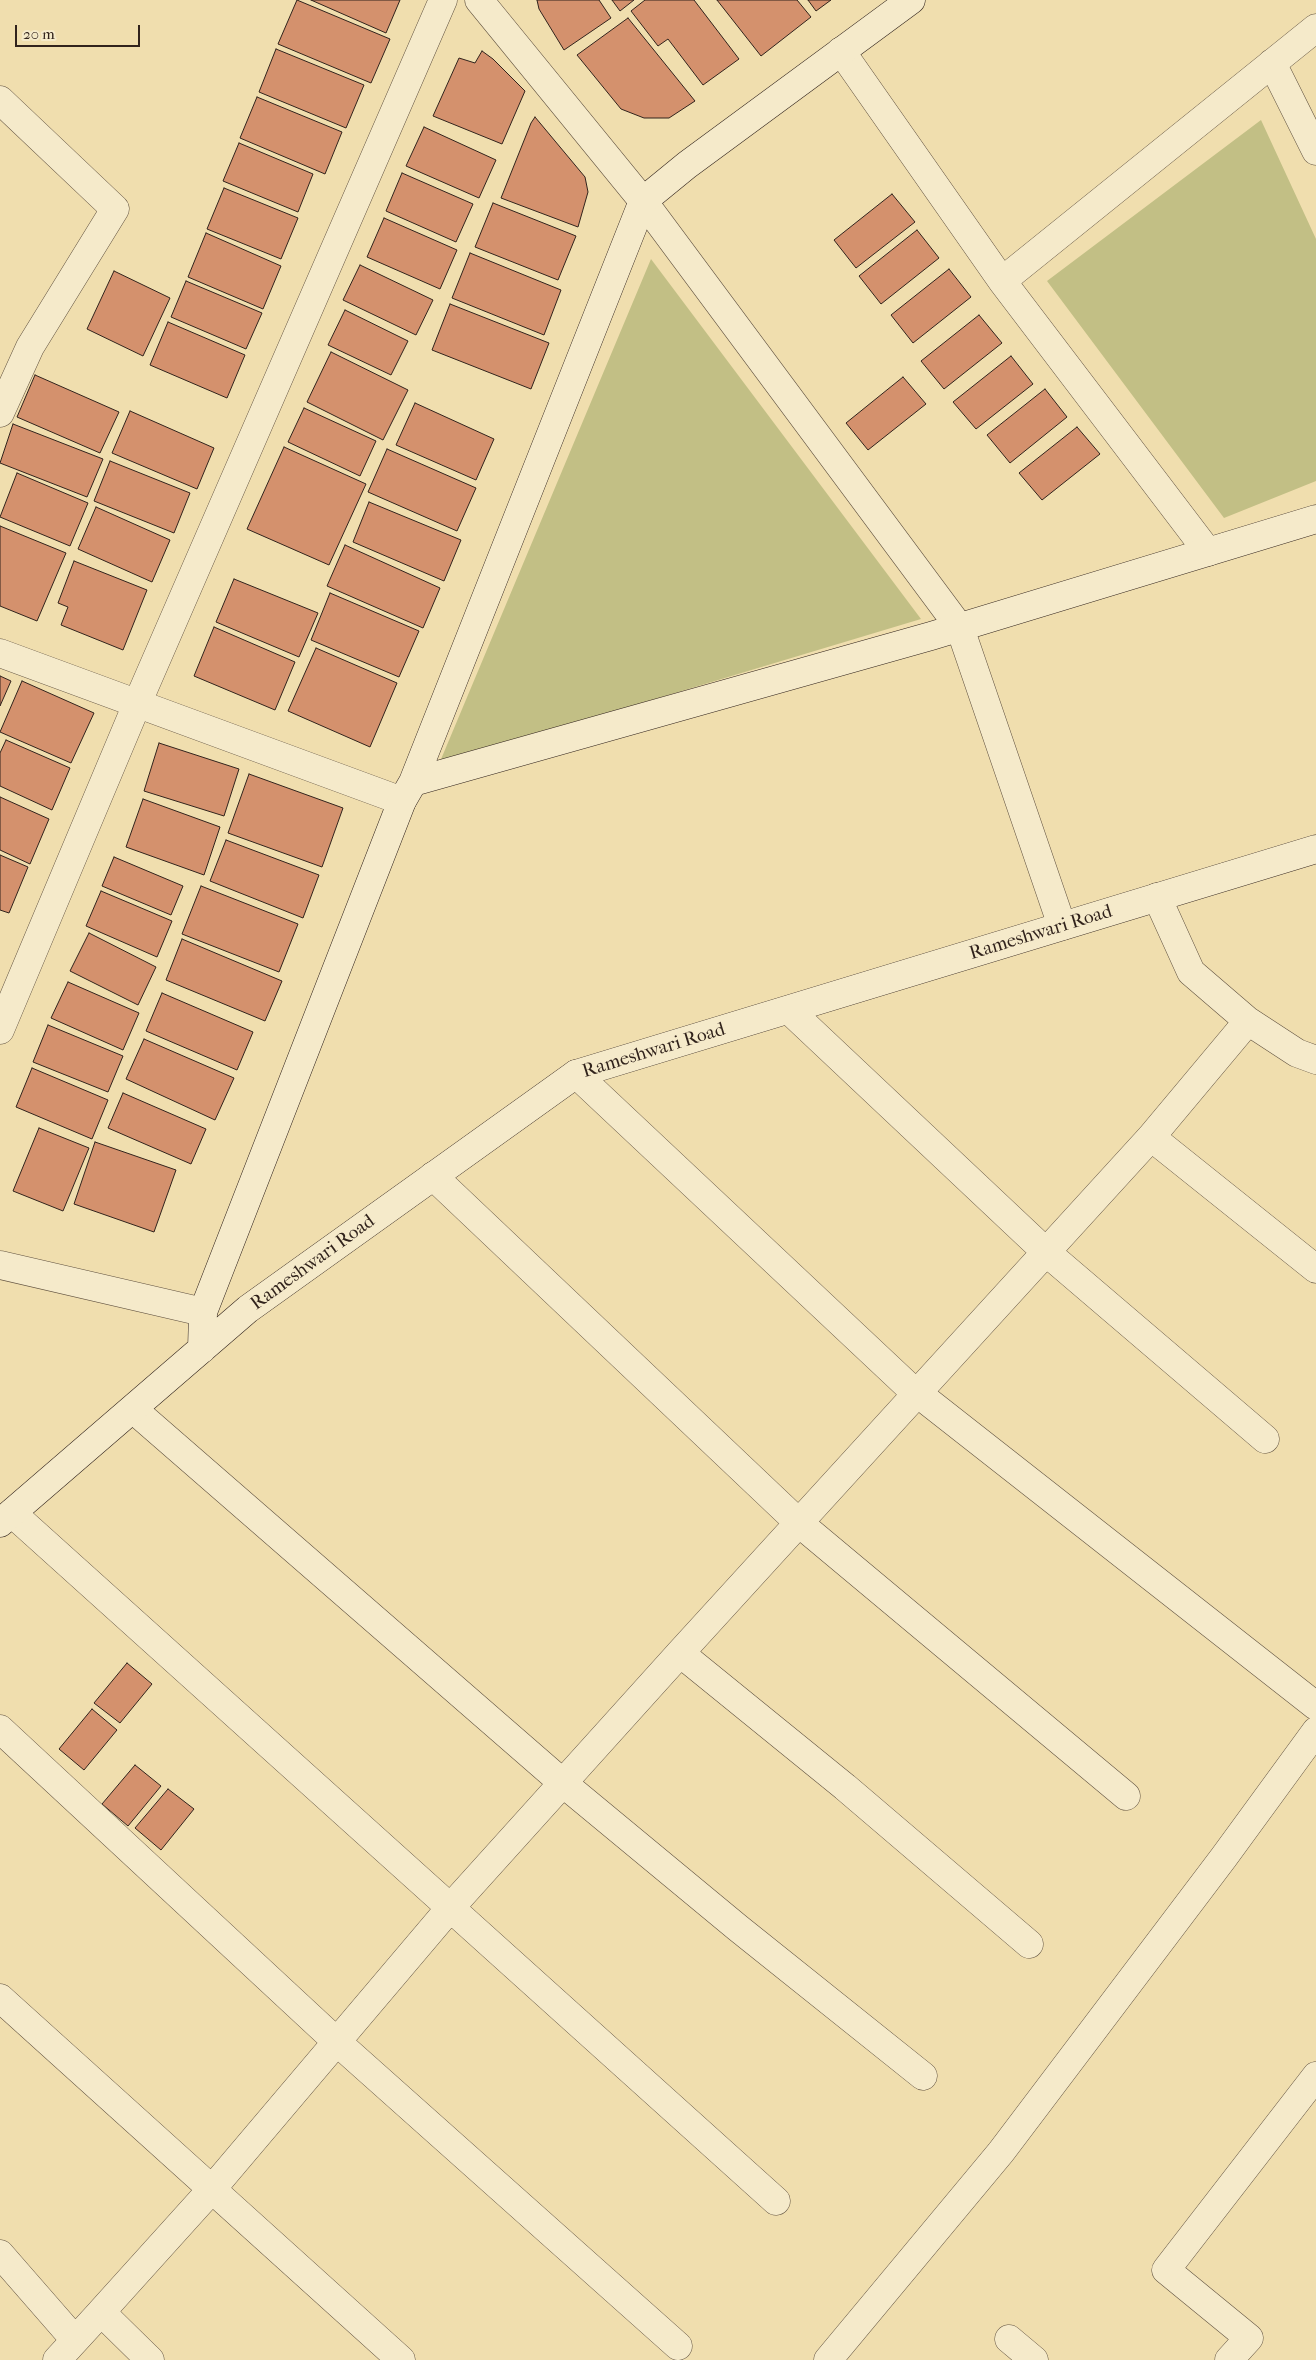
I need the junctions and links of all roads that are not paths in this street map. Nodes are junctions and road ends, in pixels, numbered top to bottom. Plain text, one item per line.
1 (443, 0) edge
2 (480, 0) edge
3 (911, 0) edge
4 (1316, 28) edge
5 (841, 51) junction
6 (1272, 63) junction
7 (0, 100) edge
8 (1316, 152) edge
9 (643, 202) junction
10 (1002, 281) junction
11 (0, 413) edge
12 (1316, 519) edge
13 (1208, 552) junction
14 (960, 628) junction
15 (0, 653) edge
16 (137, 704) junction
17 (407, 791) junction
18 (1316, 849) edge
19 (1157, 897) junction
20 (1062, 926) junction
21 (789, 1010) junction
22 (1248, 1021) junction
23 (0, 1030) edge
24 (1316, 1060) edge
25 (576, 1074) junction
26 (1151, 1137) junction
27 (433, 1176) junction
28 (1046, 1252) junction
29 (0, 1265) edge
30 (1316, 1269) edge
31 (203, 1312) junction
32 (202, 1349) junction
33 (918, 1394) junction
34 (134, 1410) junction
35 (1265, 1439) dead end
36 (6, 1518) edge
37 (799, 1524) junction
38 (680, 1652) junction
39 (1316, 1706) edge
40 (0, 1729) edge
41 (1316, 1731) edge
42 (564, 1784) junction
43 (1126, 1796) dead end
44 (450, 1908) junction
45 (1029, 1944) dead end
46 (0, 1998) edge
47 (337, 2042) junction
48 (923, 2076) dead end
49 (1316, 2076) edge
50 (212, 2189) junction
51 (776, 2201) dead end
52 (0, 2254) edge
53 (101, 2312) junction
54 (1009, 2339) dead end
55 (75, 2340) junction
56 (678, 2346) dead end
57 (57, 2360) edge
58 (150, 2360) edge
59 (401, 2360) edge
60 (828, 2360) edge
61 (1034, 2360) edge
62 (1229, 2360) edge

1 - 16 street
2 - 9 street
3 - 5 street
4 - 6 street
5 - 9 street
5 - 10 street
6 - 8 street
6 - 10 street
7 - 11 street
9 - 14 street
9 - 17 street
10 - 13 street
12 - 13 street
13 - 14 street
14 - 17 street
14 - 20 street
15 - 16 street
16 - 17 street
16 - 23 street
17 - 31 street
18 - 19 street, Rameshwari Road
19 - 20 street, Rameshwari Road
19 - 22 street
20 - 21 street, Rameshwari Road
21 - 25 street, Rameshwari Road
21 - 28 street
22 - 24 street
22 - 26 street
25 - 27 street, Rameshwari Road
25 - 33 street
26 - 28 street
26 - 30 street
27 - 32 street, Rameshwari Road
27 - 37 street
28 - 33 street
28 - 35 street
29 - 31 street
31 - 32 street
32 - 34 street, Rameshwari Road
33 - 37 street
33 - 39 street
34 - 36 street, Rameshwari Road
34 - 42 street
36 - 44 street
37 - 38 street
37 - 43 street
38 - 42 street
38 - 45 street
40 - 47 street
41 - 60 street
42 - 44 street
42 - 48 street
44 - 47 street
44 - 51 street
46 - 50 street
47 - 50 street
47 - 56 street
49 - 62 street
50 - 53 street
50 - 59 street
52 - 55 street
53 - 55 street
53 - 58 street
54 - 61 street
55 - 57 street

